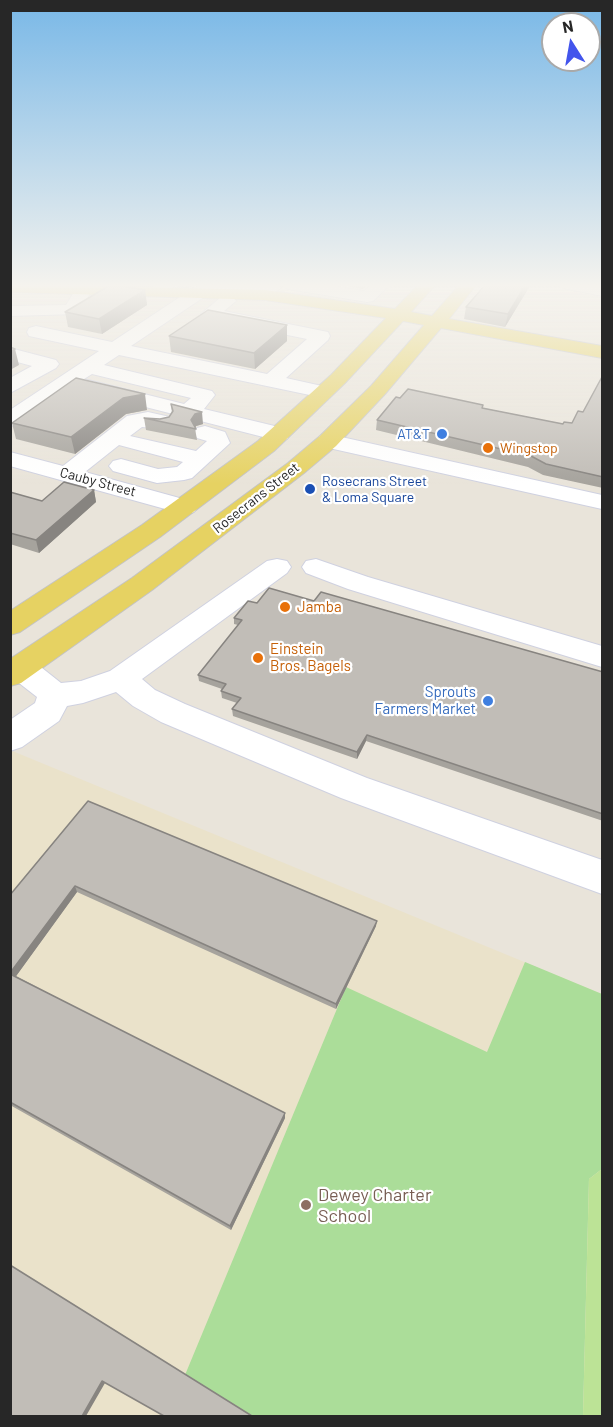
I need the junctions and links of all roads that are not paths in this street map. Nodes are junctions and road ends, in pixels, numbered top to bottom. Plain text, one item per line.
1 (112, 351) edge
2 (125, 351) edge
3 (155, 351) edge
4 (305, 351) edge
5 (364, 351) edge
6 (412, 351) edge
7 (539, 351) edge
8 (10, 354) edge
9 (146, 357) junction
10 (603, 364) edge
11 (89, 367) junction
12 (69, 381) junction
13 (271, 381) junction
14 (10, 387) edge
15 (324, 392) junction
16 (189, 412) junction
17 (10, 420) edge
18 (162, 422) edge
19 (205, 433) dead end
20 (279, 434) junction
21 (328, 441) junction
22 (128, 442) dead end
23 (91, 458) junction
24 (10, 459) edge
25 (201, 459) junction
26 (69, 474) junction
27 (603, 502) edge
28 (185, 507) junction
29 (277, 567) dead end
30 (316, 567) dead end
31 (10, 625) edge
32 (602, 654) edge
33 (16, 671) edge
34 (122, 679) junction
35 (53, 696) junction
36 (10, 738) edge
37 (603, 877) edge

1 - 11 street
2 - 9 street
3 - 9 street
4 - 13 street
5 - 15 main road
6 - 21 main road, Rosecrans Street
7 - 10 main road
8 - 14 street
9 - 13 street
11 - 12 street
11 - 16 street
12 - 16 street
12 - 17 street
13 - 15 street
15 - 20 main road
16 - 20 street
18 - 23 street
19 - 25 street
20 - 28 main road
21 - 27 street
21 - 33 main road, Rosecrans Street
22 - 25 street
23 - 25 street
23 - 26 street
24 - 26 street, Cauby Street
26 - 28 street, Cauby Street
28 - 31 main road
29 - 34 street
30 - 32 street
33 - 35 street
34 - 35 street
34 - 37 street
35 - 36 street

